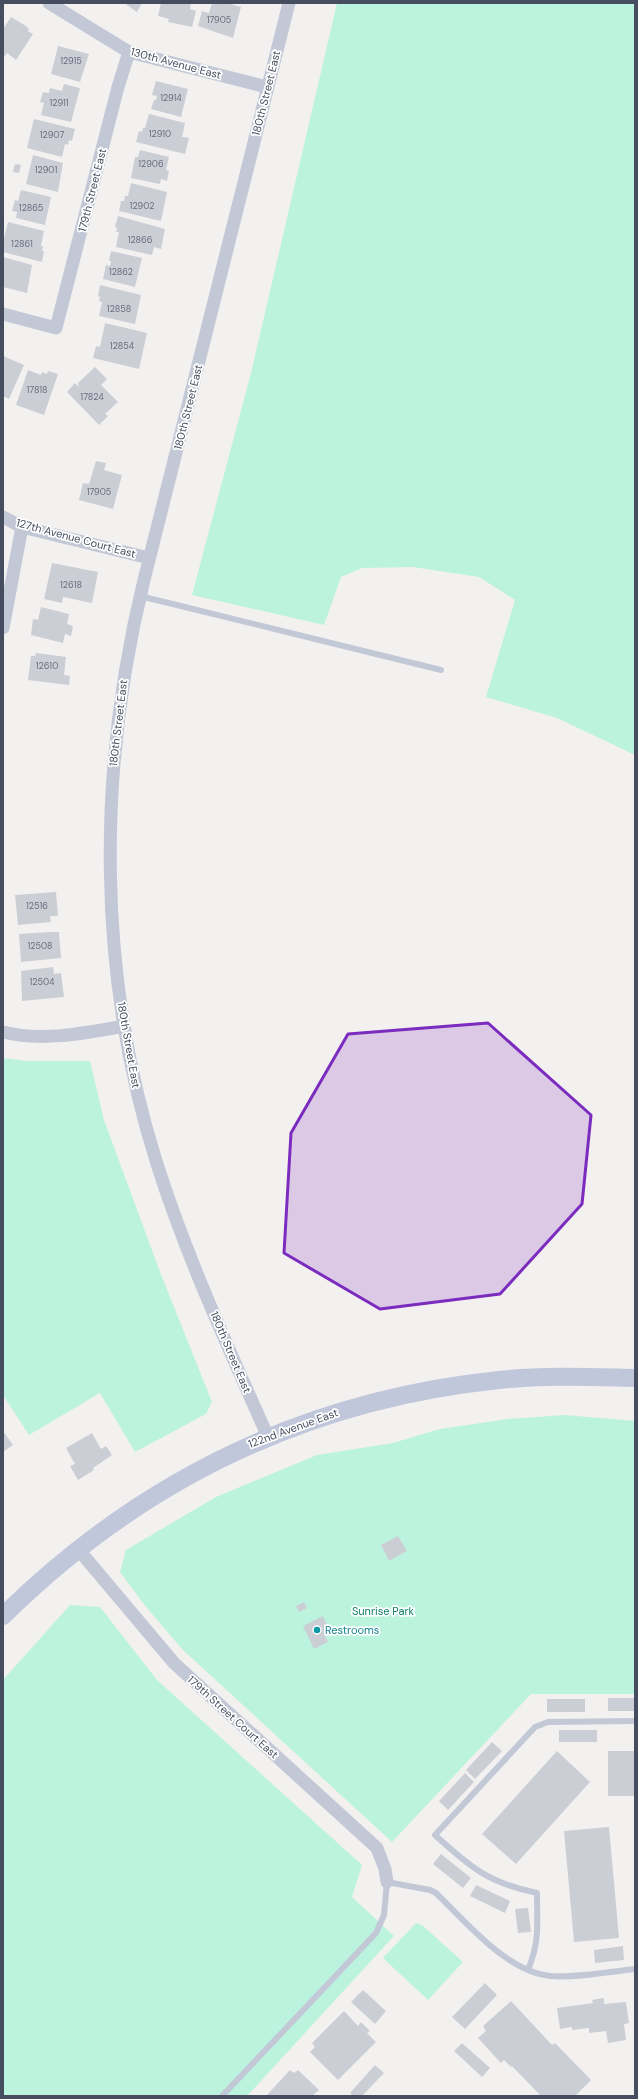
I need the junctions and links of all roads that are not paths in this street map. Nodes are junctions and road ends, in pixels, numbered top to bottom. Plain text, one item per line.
1 (49, 3) edge
2 (289, 3) edge
3 (129, 52) junction
4 (267, 87) junction
5 (3, 314) edge
6 (3, 517) edge
7 (22, 527) junction
8 (149, 558) junction
9 (140, 596) junction
10 (3, 628) edge
11 (441, 670) dead end
12 (124, 1026) junction
13 (3, 1032) edge
14 (635, 1378) edge
15 (268, 1437) junction
16 (78, 1549) junction
17 (3, 1616) edge
18 (635, 1721) edge
19 (387, 1882) junction
20 (635, 1969) edge
21 (528, 1970) junction
22 (222, 2096) edge

1 - 3 street, 130th Avenue East
2 - 4 street, 180th Street East
3 - 4 street, 130th Avenue East
3 - 5 street, 179th Street East
4 - 8 street, 180th Street East
6 - 7 street, 127th Avenue Court East
7 - 8 street, 127th Avenue Court East
7 - 10 street
8 - 9 street, 180th Street East
9 - 11 lane
9 - 12 street, 180th Street East
12 - 13 street
12 - 15 street, 180th Street East
14 - 15 street, 122nd Avenue East
15 - 16 street, 122nd Avenue East
16 - 17 street, 122nd Avenue East
16 - 19 street, 179th Street Court East
18 - 21 lane
19 - 21 lane
19 - 22 lane
20 - 21 lane

